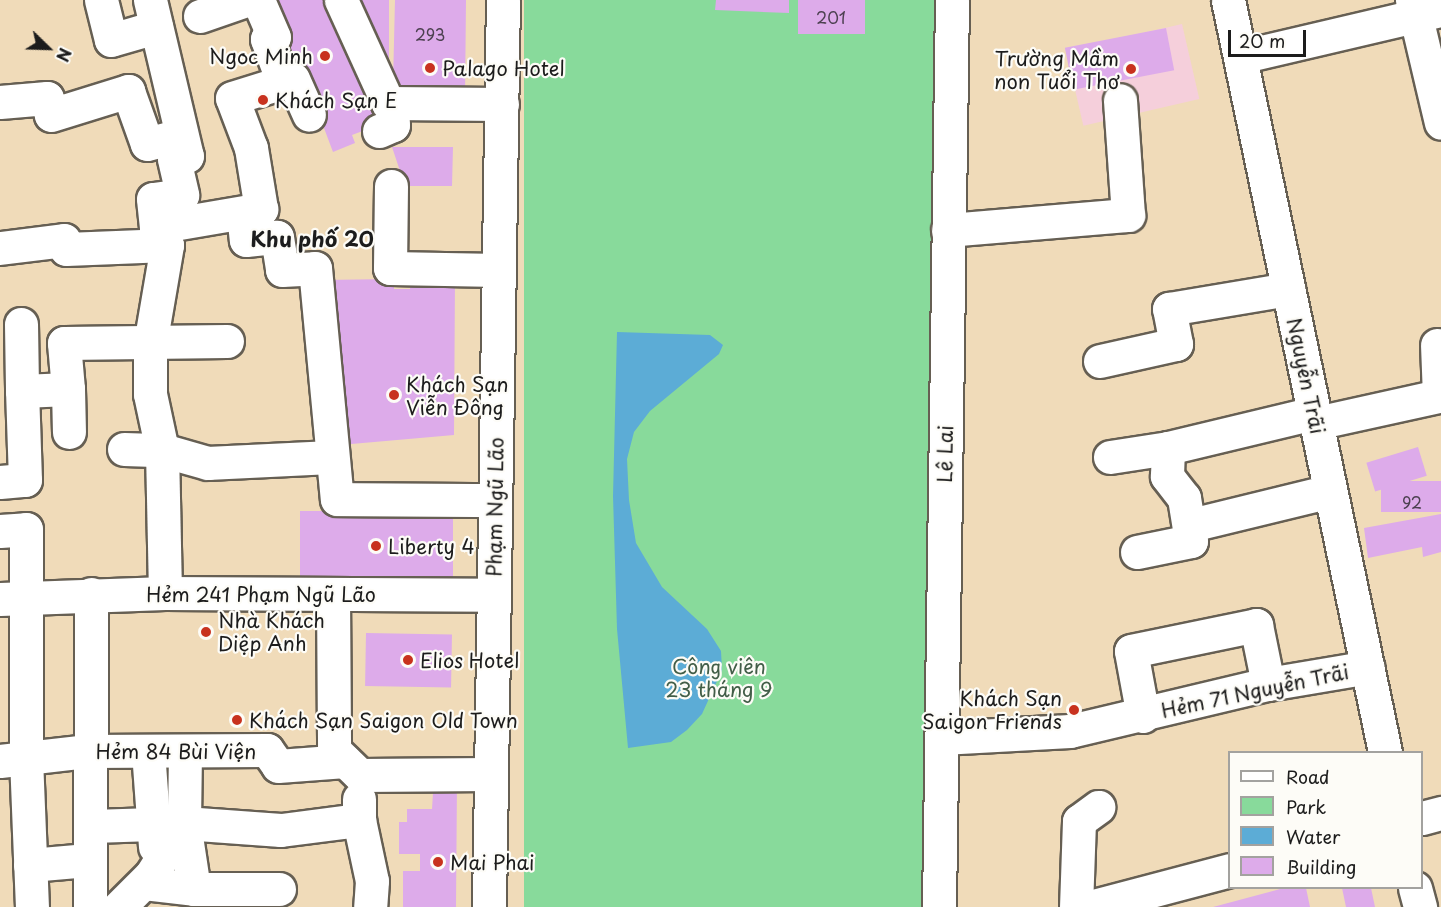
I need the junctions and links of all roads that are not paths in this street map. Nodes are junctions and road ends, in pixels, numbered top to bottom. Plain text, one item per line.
1 (101, 0) edge
2 (246, 0) edge
3 (258, 0) edge
4 (341, 0) edge
5 (503, 0) edge
6 (952, 0) edge
7 (1228, 0) edge
8 (1423, 9) edge
9 (153, 14) edge
10 (200, 16) dead end
11 (1240, 57) junction
12 (283, 82) junction
13 (1120, 100) dead end
14 (0, 102) edge
15 (502, 104) junction
16 (309, 115) dead end
17 (1441, 123) edge
18 (181, 135) junction
19 (391, 186) dead end
20 (243, 213) junction
21 (948, 230) junction
22 (162, 236) junction
23 (0, 248) edge
24 (499, 270) junction
25 (1288, 290) junction
26 (14, 336) edge
27 (227, 341) dead end
28 (150, 344) junction
29 (1437, 345) dead end
30 (1100, 361) dead end
31 (68, 389) junction
32 (22, 391) junction
33 (1315, 418) junction
34 (69, 432) dead end
35 (1168, 448) junction
36 (124, 449) dead end
37 (162, 450) junction
38 (1110, 457) dead end
39 (330, 458) junction
40 (0, 482) edge
41 (1330, 490) junction
42 (495, 500) junction
43 (1187, 512) junction
44 (0, 531) edge
45 (1137, 552) dead end
46 (165, 593) junction
47 (91, 594) junction
48 (333, 594) junction
49 (494, 595) junction
50 (14, 598) edge
51 (1368, 667) junction
52 (1268, 684) junction
53 (1143, 716) junction
54 (941, 738) junction
55 (88, 751) junction
56 (148, 751) junction
57 (185, 751) junction
58 (1385, 751) edge
59 (13, 759) edge
60 (352, 768) junction
61 (491, 774) junction
62 (1098, 807) dead end
63 (1441, 813) edge
64 (1423, 818) edge
65 (359, 820) junction
66 (169, 823) junction
67 (92, 826) junction
68 (88, 860) junction
69 (30, 865) junction
70 (1228, 871) edge
71 (150, 875) junction
72 (194, 889) junction
73 (279, 889) dead end
74 (1415, 889) edge
75 (32, 907) edge
76 (90, 907) edge
77 (118, 907) edge
78 (370, 907) edge
79 (489, 907) edge
80 (939, 907) edge
81 (1076, 907) edge
82 (1090, 907) edge
83 (1420, 907) edge

1 - 9 main road
2 - 10 main road
3 - 12 main road
4 - 15 main road
5 - 15 main road, Phạm Ngũ Lão
6 - 21 main road, Lê Lai
7 - 11 main road, Nguyễn Trãi
8 - 11 main road
8 - 17 main road
9 - 18 main road
11 - 25 main road, Nguyễn Trãi
12 - 16 main road
12 - 20 main road
13 - 21 main road
14 - 18 main road
15 - 24 main road, Phạm Ngũ Lão
18 - 22 main road
19 - 24 main road
20 - 22 main road
20 - 39 main road
21 - 54 main road, Lê Lai
22 - 23 main road
22 - 28 main road
24 - 42 main road, Phạm Ngũ Lão
25 - 30 main road
25 - 33 main road, Nguyễn Trãi
26 - 32 main road
27 - 28 main road
28 - 31 main road
28 - 37 main road
29 - 33 main road
31 - 32 main road
31 - 34 main road
32 - 40 main road
33 - 35 main road
33 - 41 main road, Nguyễn Trãi
35 - 38 main road
35 - 43 main road
36 - 37 main road
37 - 39 main road
37 - 46 main road
39 - 42 main road
41 - 43 main road
41 - 51 main road, Nguyễn Trãi
42 - 49 main road, Phạm Ngũ Lão
43 - 45 main road
44 - 50 main road
46 - 47 main road, Hẻm 241 Phạm Ngũ Lão
46 - 48 main road, Hẻm 241 Phạm Ngũ Lão
47 - 50 main road, Hẻm 241 Phạm Ngũ Lão
47 - 55 main road
48 - 49 main road, Hẻm 241 Phạm Ngũ Lão
48 - 60 main road
49 - 61 main road, Phạm Ngũ Lão
50 - 59 main road
51 - 52 main road, Hẻm 71 Nguyễn Trãi
51 - 58 main road, Nguyễn Trãi
52 - 53 main road, Hẻm 71 Nguyễn Trãi
52 - 53 main road
53 - 54 main road, Hẻm 71 Nguyễn Trãi
54 - 80 main road, Lê Lai
55 - 56 main road, Hẻm 84 Bùi Viện
55 - 59 main road, Hẻm 84 Bùi Viện
55 - 67 main road
56 - 57 main road, Hẻm 84 Bùi Viện
56 - 66 main road
57 - 60 main road, Hẻm 84 Bùi Viện
57 - 66 main road
59 - 69 main road
60 - 61 main road
60 - 65 main road
61 - 79 main road, Phạm Ngũ Lão
62 - 81 main road
63 - 64 main road
65 - 66 main road
65 - 78 main road
66 - 67 main road
66 - 71 main road
66 - 72 main road
67 - 68 main road
68 - 69 main road
68 - 76 main road
69 - 75 main road
70 - 82 main road
71 - 72 main road
71 - 77 main road
72 - 73 main road
74 - 83 main road

